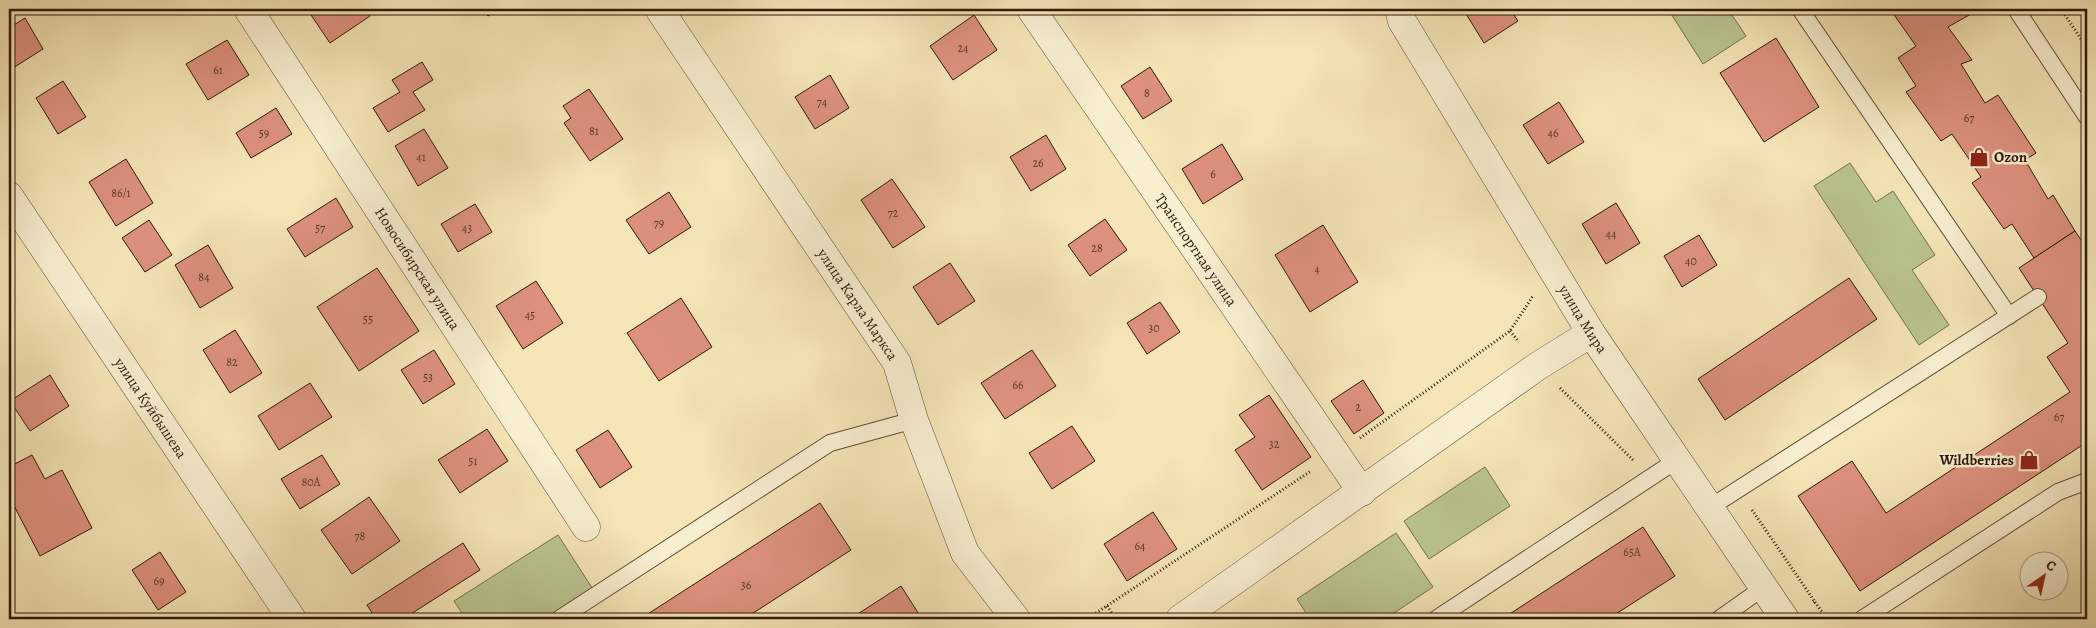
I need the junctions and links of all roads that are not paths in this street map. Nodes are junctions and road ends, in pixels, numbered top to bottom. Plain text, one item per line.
1 (248, 9) edge
2 (659, 9) edge
3 (1032, 9) edge
4 (1399, 9) edge
5 (1800, 9) edge
6 (2016, 9) edge
7 (2087, 117) edge
8 (9, 196) edge
9 (2038, 297) dead end
10 (2009, 316) junction
11 (1591, 334) junction
12 (914, 420) junction
13 (1677, 460) junction
14 (2087, 481) edge
15 (1362, 492) junction
16 (1709, 508) junction
17 (586, 527) dead end
18 (1763, 588) junction
19 (292, 619) edge
20 (559, 619) edge
21 (1016, 619) edge
22 (1180, 619) edge
23 (1436, 619) edge
24 (1719, 619) edge
25 (1785, 619) edge
26 (1862, 619) edge

1 - 17 street, Новосибирская улица
2 - 12 street, улица Карла Маркса
3 - 15 street, Транспортная улица
4 - 11 street, улица Мира
5 - 10 lane
6 - 7 lane
8 - 19 street, улица Куйбышева
9 - 10 lane
10 - 16 lane
11 - 13 street, улица Мира
11 - 15 street
12 - 20 lane
12 - 21 street, улица Карла Маркса
13 - 16 street, улица Мира
13 - 23 lane
14 - 26 lane
15 - 22 street
16 - 18 street, улица Мира
18 - 24 lane
18 - 25 street, улица Мира

